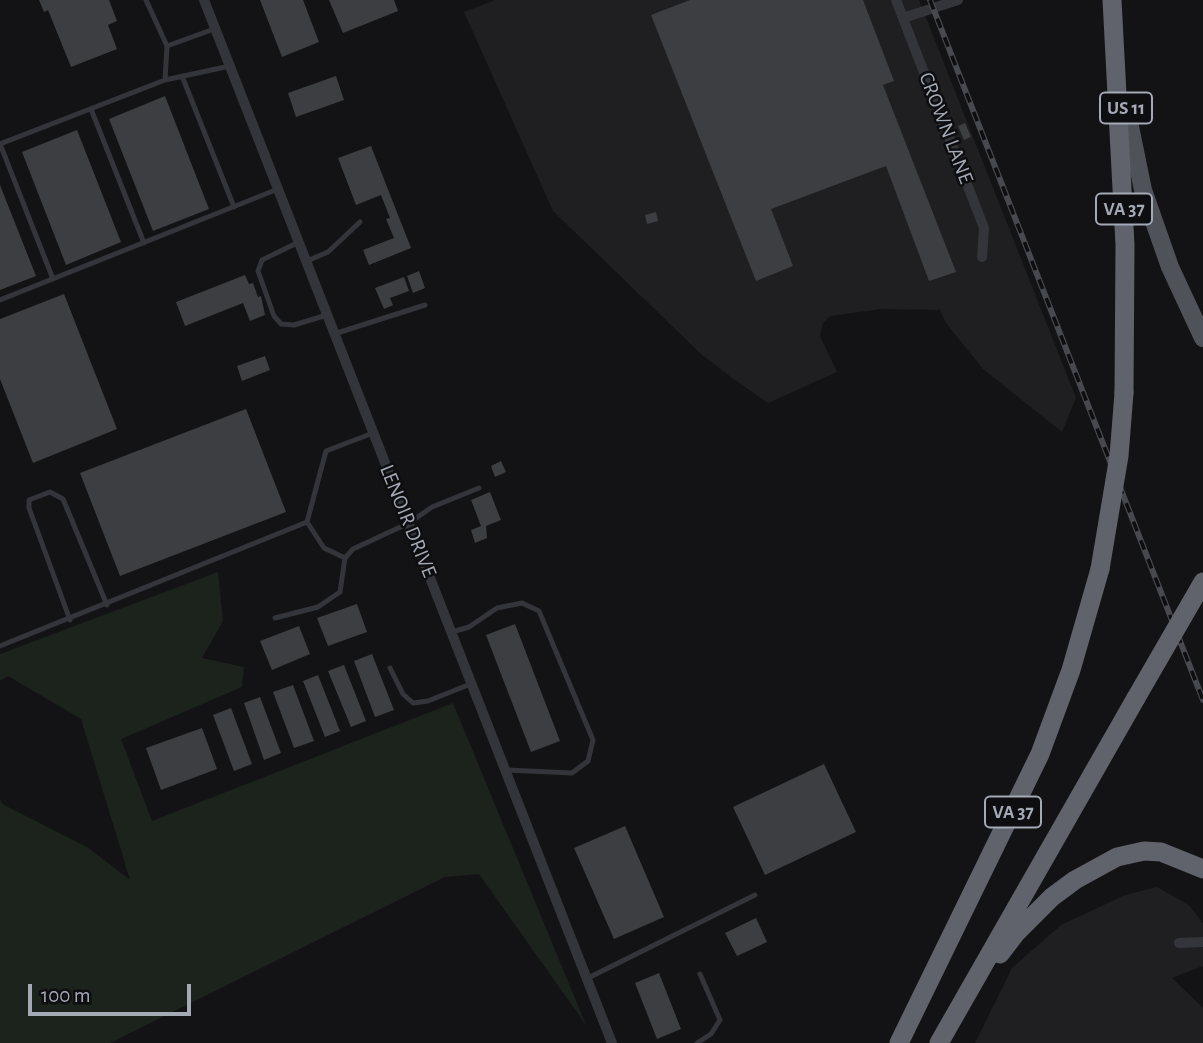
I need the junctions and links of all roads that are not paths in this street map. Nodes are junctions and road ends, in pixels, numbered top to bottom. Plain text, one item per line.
1 (146, 0) edge
2 (204, 0) edge
3 (896, 0) edge
4 (958, 0) edge
5 (1112, 0) edge
6 (903, 18) junction
7 (1114, 25) junction
8 (215, 29) junction
9 (167, 46) junction
10 (230, 66) junction
11 (182, 76) junction
12 (165, 80) junction
13 (91, 109) junction
14 (0, 144) edge
15 (278, 190) junction
16 (234, 207) junction
17 (360, 222) dead end
18 (299, 242) junction
19 (144, 243) junction
20 (982, 257) dead end
21 (306, 261) junction
22 (53, 279) junction
23 (0, 300) edge
24 (425, 305) dead end
25 (327, 315) junction
26 (334, 334) junction
27 (1203, 338) edge
28 (373, 433) junction
29 (479, 488) dead end
30 (307, 522) junction
31 (408, 523) junction
32 (345, 558) junction
33 (1203, 582) edge
34 (107, 605) junction
35 (275, 618) dead end
36 (70, 620) junction
37 (452, 632) junction
38 (0, 646) edge
39 (390, 668) dead end
40 (473, 683) junction
41 (507, 771) junction
42 (1203, 869) edge
43 (755, 895) dead end
44 (1203, 942) edge
45 (1179, 943) dead end
46 (700, 974) dead end
47 (586, 979) junction
48 (612, 1043) edge
49 (697, 1043) edge
50 (899, 1043) edge
51 (939, 1043) edge
52 (949, 1043) edge

1 - 9 lane
2 - 8 street, LENOIR DRIVE
3 - 6 street, CROWN LANE
4 - 6 street
5 - 7 highway, US 11
6 - 20 street, CROWN LANE
7 - 27 main road, US 11
7 - 50 highway, VA 37, bridge
8 - 9 lane
8 - 10 street, LENOIR DRIVE
9 - 12 lane
10 - 11 lane
10 - 15 street, LENOIR DRIVE
11 - 12 lane
11 - 16 lane
12 - 13 lane
13 - 14 lane
13 - 19 lane
14 - 22 lane
15 - 16 lane
15 - 18 street, LENOIR DRIVE
16 - 19 lane
17 - 21 lane
18 - 21 street, LENOIR DRIVE
18 - 25 lane
19 - 22 lane
21 - 25 street, LENOIR DRIVE
22 - 23 lane
24 - 26 lane
25 - 26 street, LENOIR DRIVE
26 - 28 street, LENOIR DRIVE
28 - 30 lane
28 - 31 street, LENOIR DRIVE
29 - 31 lane
30 - 32 lane
30 - 34 lane
31 - 32 lane
31 - 37 street, LENOIR DRIVE
32 - 35 lane
33 - 51 highway, VA 37, bridge
34 - 36 lane
34 - 36 lane
36 - 38 lane
37 - 40 street, LENOIR DRIVE
37 - 41 lane
39 - 40 lane
40 - 41 street, LENOIR DRIVE
41 - 47 street, LENOIR DRIVE
42 - 52 highway
43 - 47 lane
44 - 45 street
46 - 49 lane
47 - 48 street, LENOIR DRIVE

